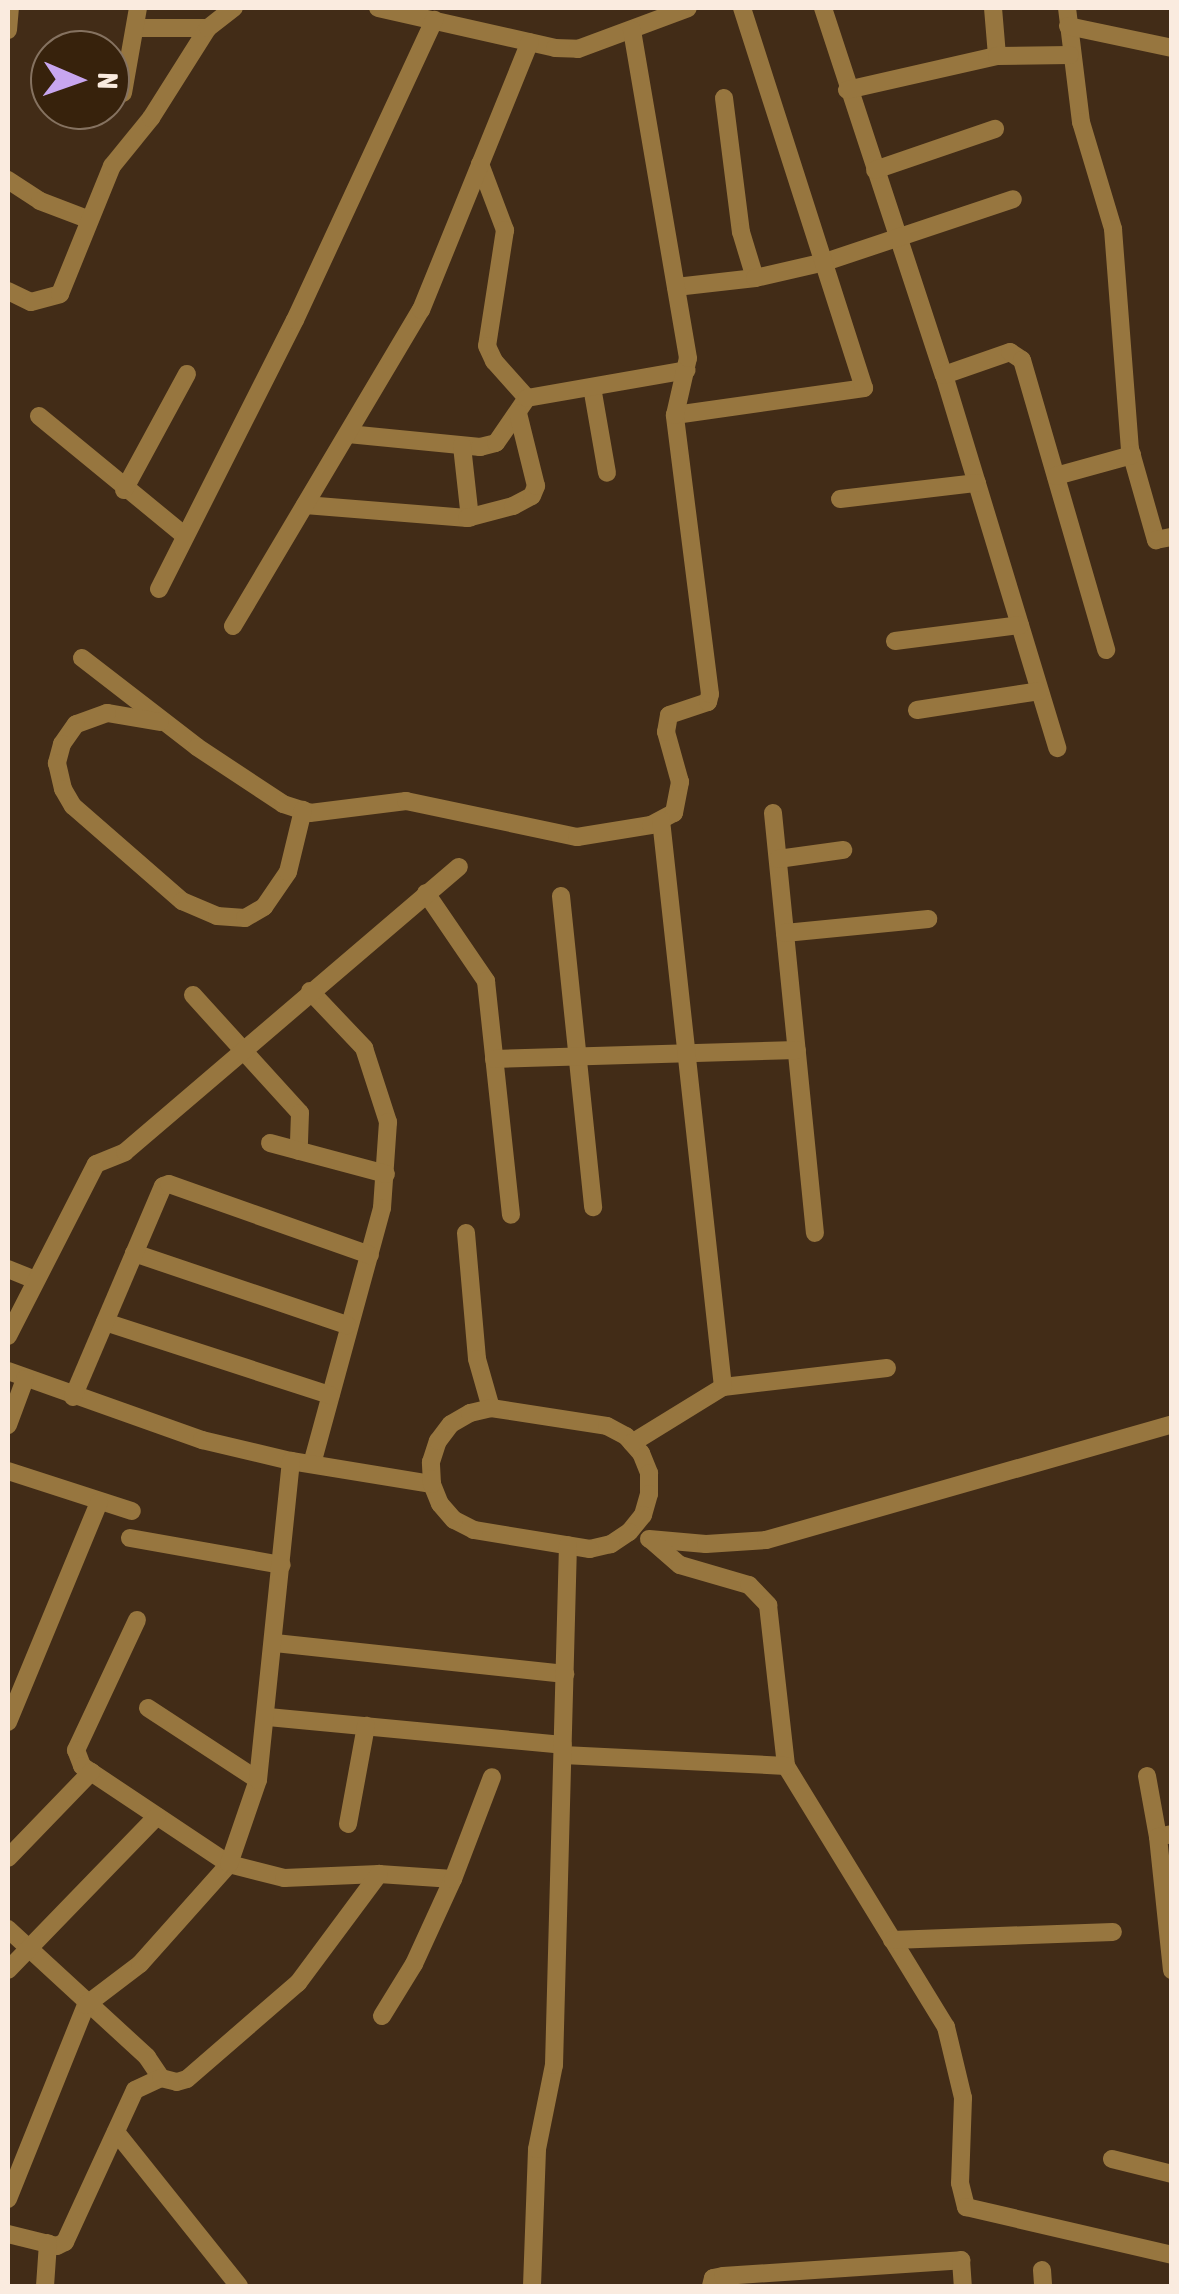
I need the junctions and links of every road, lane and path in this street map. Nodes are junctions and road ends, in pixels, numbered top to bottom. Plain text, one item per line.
1 (10, 8) edge
2 (138, 8) edge
3 (234, 8) edge
4 (378, 8) edge
5 (688, 8) edge
6 (742, 8) edge
7 (823, 8) edge
8 (993, 8) edge
9 (1068, 17) edge
10 (434, 20) junction
11 (136, 28) junction
12 (208, 28) junction
13 (8, 30) edge
14 (632, 30) junction
15 (530, 42) junction
16 (1172, 48) edge
17 (1070, 55) junction
18 (997, 56) junction
19 (130, 58) edge
20 (847, 90) junction
21 (724, 98) dead end
22 (995, 128) dead end
23 (480, 164) junction
24 (874, 170) junction
25 (8, 180) edge
26 (1013, 199) dead end
27 (90, 220) junction
28 (896, 235) junction
29 (825, 262) junction
30 (755, 278) junction
31 (676, 287) junction
32 (10, 298) edge
33 (687, 370) junction
34 (188, 374) dead end
35 (944, 375) junction
36 (592, 387) junction
37 (523, 406) junction
38 (675, 414) junction
39 (39, 416) dead end
40 (348, 434) junction
41 (462, 446) junction
42 (1132, 455) junction
43 (607, 472) dead end
44 (1056, 476) junction
45 (977, 483) junction
46 (124, 490) junction
47 (840, 499) dead end
48 (305, 505) junction
49 (470, 518) junction
50 (186, 536) junction
51 (1172, 536) edge
52 (159, 588) dead end
53 (1020, 625) junction
54 (232, 626) dead end
55 (895, 641) dead end
56 (1106, 650) dead end
57 (82, 658) dead end
58 (1040, 691) junction
59 (918, 710) dead end
60 (166, 723) junction
61 (1057, 748) dead end
62 (303, 810) junction
63 (773, 813) dead end
64 (661, 820) junction
65 (843, 850) dead end
66 (778, 860) junction
67 (458, 867) dead end
68 (426, 893) junction
69 (561, 896) dead end
70 (928, 919) dead end
71 (785, 933) junction
72 (310, 991) junction
73 (193, 995) dead end
74 (244, 1049) junction
75 (797, 1050) junction
76 (686, 1053) junction
77 (576, 1057) junction
78 (494, 1059) junction
79 (270, 1143) dead end
80 (298, 1151) junction
81 (386, 1174) junction
82 (593, 1208) dead end
83 (511, 1215) dead end
84 (816, 1232) dead end
85 (466, 1233) dead end
86 (134, 1254) junction
87 (370, 1255) junction
88 (8, 1269) edge
89 (35, 1280) junction
90 (105, 1322) junction
91 (347, 1325) junction
92 (8, 1336) edge
93 (887, 1368) dead end
94 (16, 1375) edge
95 (724, 1387) junction
96 (73, 1396) junction
97 (330, 1396) junction
98 (491, 1408) junction
99 (1172, 1424) edge
100 (8, 1426) edge
101 (632, 1443) junction
102 (290, 1461) junction
103 (312, 1464) junction
104 (8, 1471) edge
105 (432, 1484) junction
106 (100, 1502) junction
107 (132, 1510) dead end
108 (629, 1532) junction
109 (130, 1538) dead end
110 (651, 1540) junction
111 (568, 1545) junction
112 (282, 1565) junction
113 (137, 1620) dead end
114 (275, 1643) junction
115 (565, 1674) junction
116 (148, 1708) dead end
117 (268, 1717) junction
118 (8, 1722) edge
119 (366, 1726) junction
120 (563, 1750) junction
121 (786, 1766) junction
122 (91, 1772) junction
123 (1147, 1776) dead end
124 (492, 1777) dead end
125 (258, 1780) junction
126 (156, 1816) junction
127 (348, 1824) dead end
128 (1164, 1835) edge
129 (8, 1858) edge
130 (229, 1864) junction
131 (379, 1874) junction
132 (453, 1879) junction
133 (8, 1929) edge
134 (1114, 1932) dead end
135 (892, 1940) junction
136 (28, 1947) junction
137 (8, 1970) edge
138 (1172, 1970) edge
139 (86, 2006) junction
140 (382, 2016) dead end
141 (161, 2078) junction
142 (116, 2132) junction
143 (1112, 2159) dead end
144 (1172, 2174) edge
145 (12, 2176) edge
146 (8, 2199) edge
147 (8, 2234) edge
148 (48, 2243) junction
149 (1172, 2255) edge
150 (795, 2278) edge
151 (45, 2286) edge
152 (239, 2286) edge
153 (532, 2286) edge
154 (711, 2286) edge
155 (962, 2286) edge

1 - 13 street
2 - 11 street
3 - 12 street
4 - 10 street
5 - 14 street
6 - 29 street
7 - 20 street
8 - 18 street
9 - 16 street
9 - 17 street
10 - 15 street
10 - 50 street
11 - 12 street
11 - 19 street
12 - 27 street
14 - 15 street
14 - 31 street
15 - 23 street
17 - 18 street
17 - 42 street
18 - 20 street
20 - 24 street
21 - 30 street
22 - 24 street
23 - 37 street
23 - 40 street
24 - 28 street
25 - 27 street
26 - 28 street
27 - 32 street
28 - 29 street
28 - 35 street
29 - 30 street
29 - 38 street
30 - 31 street
31 - 33 street
33 - 36 street
33 - 38 street
34 - 46 street
35 - 44 street
35 - 45 street
36 - 37 street
36 - 43 street
37 - 41 street
37 - 49 street
38 - 64 street
39 - 46 street
40 - 41 street
40 - 48 street
41 - 49 street
42 - 44 street
42 - 51 street
44 - 56 street
45 - 47 street
45 - 53 street
46 - 50 street
48 - 49 street
48 - 54 street
50 - 52 street
53 - 55 street
53 - 58 street
57 - 60 street
58 - 59 street
58 - 61 street
60 - 62 street
60 - 62 street
62 - 64 street
63 - 66 street
64 - 76 street
65 - 66 street
66 - 71 street
67 - 68 street
68 - 72 street
68 - 78 street
69 - 77 street
70 - 71 street
71 - 75 street
72 - 74 street
72 - 81 street
73 - 74 street
74 - 80 street
74 - 89 street
75 - 76 street
75 - 84 street
76 - 77 street
76 - 95 street
77 - 78 street
77 - 82 street
78 - 83 street
79 - 80 street
80 - 81 street
81 - 87 street
85 - 98 street
86 - 87 street
86 - 90 street
86 - 91 street
87 - 91 street
88 - 89 street
89 - 92 street
90 - 96 street
90 - 97 street
91 - 97 street
93 - 95 street
94 - 96 street
94 - 100 street
95 - 101 street
96 - 102 street
97 - 103 street
98 - 101 street
98 - 105 street
99 - 110 street
101 - 108 street
102 - 103 street
102 - 112 street
103 - 105 street
104 - 106 street
105 - 111 street
106 - 107 street
106 - 118 street
108 - 110 street
108 - 111 street
109 - 112 street
110 - 121 street
111 - 115 street
112 - 114 street
113 - 122 street
114 - 115 street
114 - 117 street
115 - 120 street
116 - 125 street
117 - 119 street
117 - 125 street
119 - 120 street
119 - 127 street
120 - 121 street
120 - 153 street
121 - 135 street
122 - 126 street
122 - 129 street
123 - 128 street
124 - 132 street
125 - 130 street
126 - 130 street
126 - 136 street
128 - 138 street
130 - 131 street
130 - 139 street
131 - 132 street
131 - 141 street
132 - 140 street
133 - 136 street
134 - 135 street
135 - 149 street
136 - 137 street
136 - 139 street
139 - 141 street
139 - 145 street
141 - 142 street
142 - 148 street
142 - 152 street
143 - 144 street
145 - 146 street
147 - 148 street
148 - 151 street
150 - 154 street
150 - 155 street

